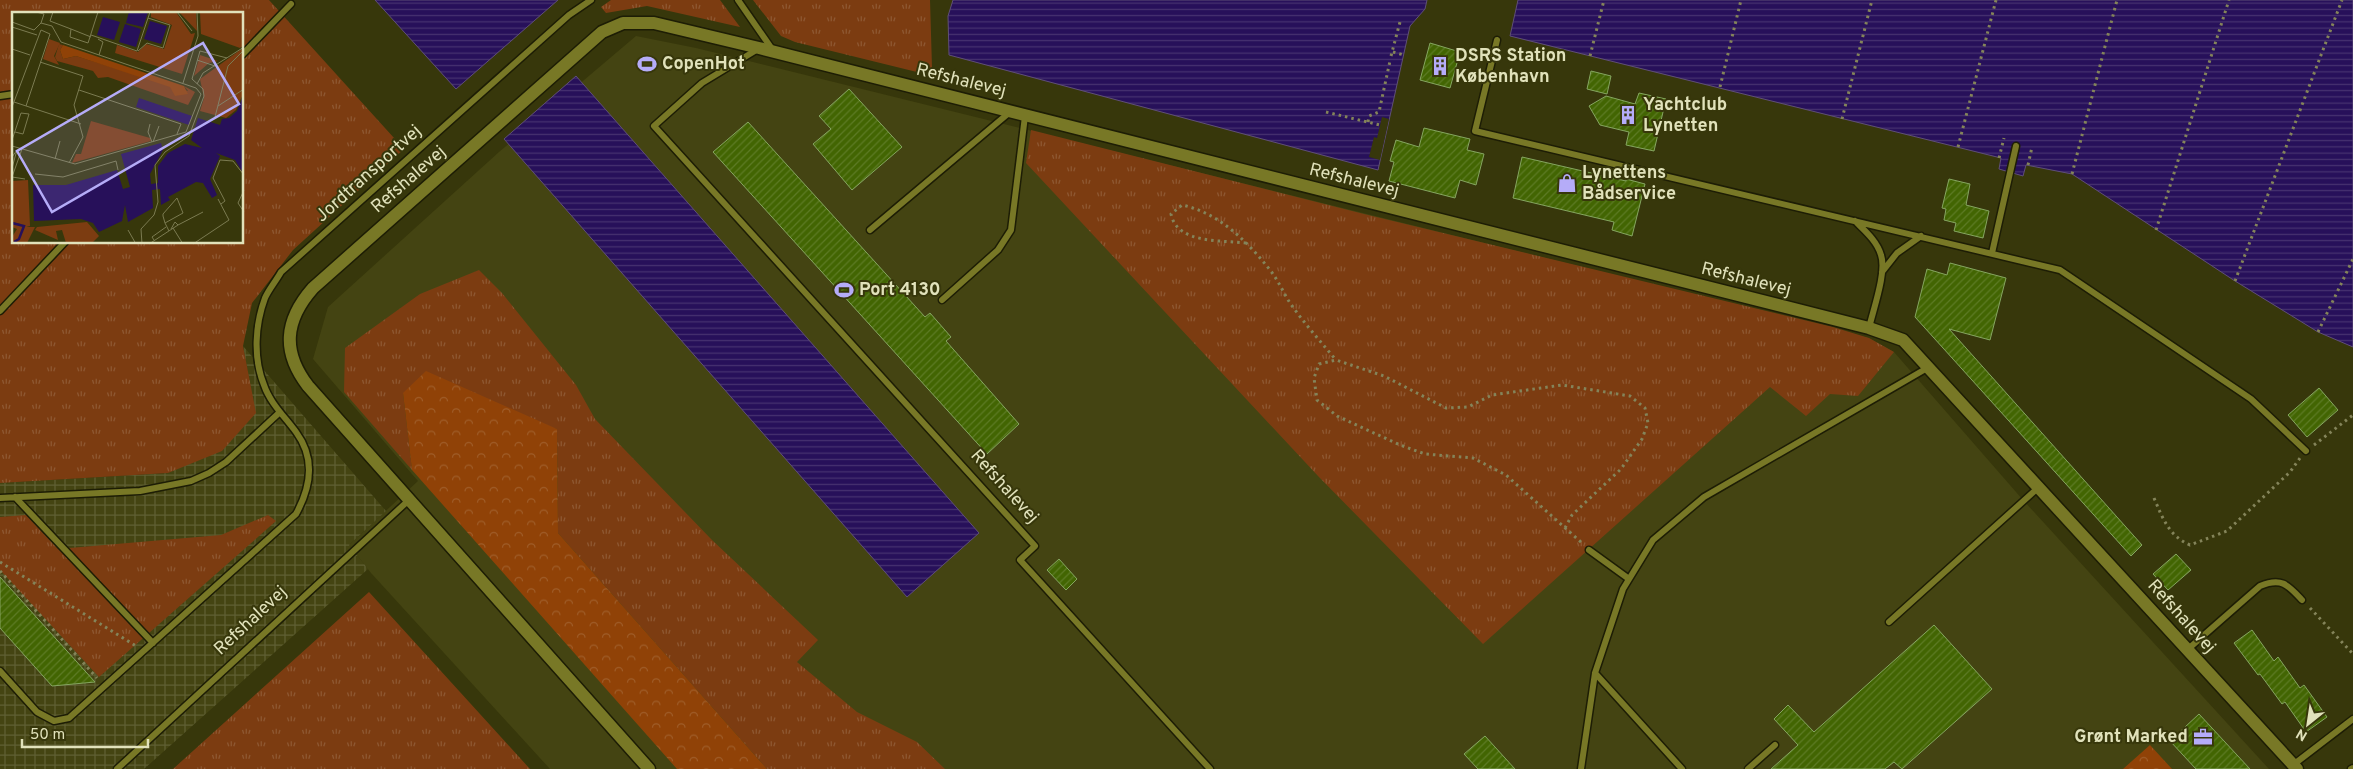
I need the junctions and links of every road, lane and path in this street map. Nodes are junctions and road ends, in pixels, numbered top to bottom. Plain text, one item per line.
1 (591, 0) edge
2 (738, 0) edge
3 (1604, 0) edge
4 (1741, 0) edge
5 (1872, 0) edge
6 (1996, 0) edge
7 (2117, 0) edge
8 (2229, 0) edge
9 (2342, 0) edge
10 (291, 4) dead end
11 (1400, 22) dead end
12 (1497, 40) dead end
13 (759, 48) junction
14 (774, 52) junction
15 (244, 53) edge
16 (1404, 55) dead end
17 (1590, 56) dead end
18 (1391, 57) junction
19 (1720, 87) dead end
20 (1010, 112) junction
21 (1326, 112) dead end
22 (1025, 116) junction
23 (1842, 119) dead end
24 (1368, 122) junction
25 (1380, 124) dead end
26 (2004, 138) dead end
27 (2016, 146) dead end
28 (1958, 147) dead end
29 (2032, 147) dead end
30 (1999, 158) dead end
31 (2028, 165) dead end
32 (2072, 174) dead end
33 (1855, 221) junction
34 (870, 230) dead end
35 (2156, 230) dead end
36 (1921, 236) junction
37 (1246, 243) junction
38 (63, 244) edge
39 (1992, 253) junction
40 (2353, 259) edge
41 (1882, 272) junction
42 (2235, 281) dead end
43 (942, 300) dead end
44 (0, 312) edge
45 (1869, 328) junction
46 (2318, 332) dead end
47 (1336, 360) junction
48 (1929, 367) junction
49 (280, 412) junction
50 (2353, 415) edge
51 (2306, 451) junction
52 (2039, 487) junction
53 (15, 497) junction
54 (0, 498) edge
55 (2154, 498) dead end
56 (409, 500) junction
57 (1565, 528) junction
58 (1590, 550) joint
59 (0, 562) edge
60 (0, 570) edge
61 (1629, 579) junction
62 (2302, 600) joint
63 (1889, 622) dead end
64 (153, 643) junction
65 (2187, 650) junction
66 (144, 651) junction
67 (2353, 654) edge
68 (0, 671) edge
69 (1595, 673) junction
70 (104, 686) junction
71 (2353, 719) edge
72 (1775, 745) dead end
73 (2295, 767) edge
74 (117, 769) edge
75 (649, 769) edge
76 (1210, 769) edge
77 (1580, 769) edge
78 (1682, 769) edge
79 (1748, 769) edge

1 - 49 lane, Jordtransportvej
2 - 14 lane
3 - 17 path
4 - 19 path
5 - 23 path
6 - 28 path
7 - 32 path
8 - 35 path
9 - 42 path
10 - 15 lane
11 - 18 path
12 - 33 lane
13 - 14 street, Refshalevej
13 - 56 street, Refshalevej
13 - 76 lane, Refshalevej
14 - 20 street, Refshalevej
16 - 18 path
18 - 24 path
20 - 22 street, Refshalevej
20 - 34 lane
21 - 24 path
22 - 43 lane
22 - 45 street, Refshalevej
24 - 25 path
26 - 30 path
27 - 39 lane
29 - 31 path
33 - 36 lane
33 - 41 lane
36 - 39 lane
36 - 41 lane
37 - 37 path
37 - 47 path
38 - 44 lane
39 - 51 lane
40 - 46 path
41 - 45 lane
45 - 48 street, Refshalevej
47 - 57 path
47 - 57 path
48 - 52 street, Refshalevej
48 - 61 lane
49 - 53 lane
49 - 64 lane, Jordtransportvej
50 - 51 path
51 - 55 path
52 - 63 lane
52 - 65 street, Refshalevej
53 - 54 lane
53 - 64 lane
56 - 74 lane, Refshalevej
56 - 75 street, Refshalevej
57 - 58 path
58 - 61 lane
59 - 66 path
60 - 70 path
61 - 69 lane
62 - 65 lane
62 - 67 path
64 - 66 lane, Jordtransportvej
65 - 73 street, Refshalevej
66 - 70 lane, Jordtransportvej
68 - 70 lane, Jordtransportvej
69 - 77 lane
69 - 78 lane
71 - 73 lane
72 - 79 lane

